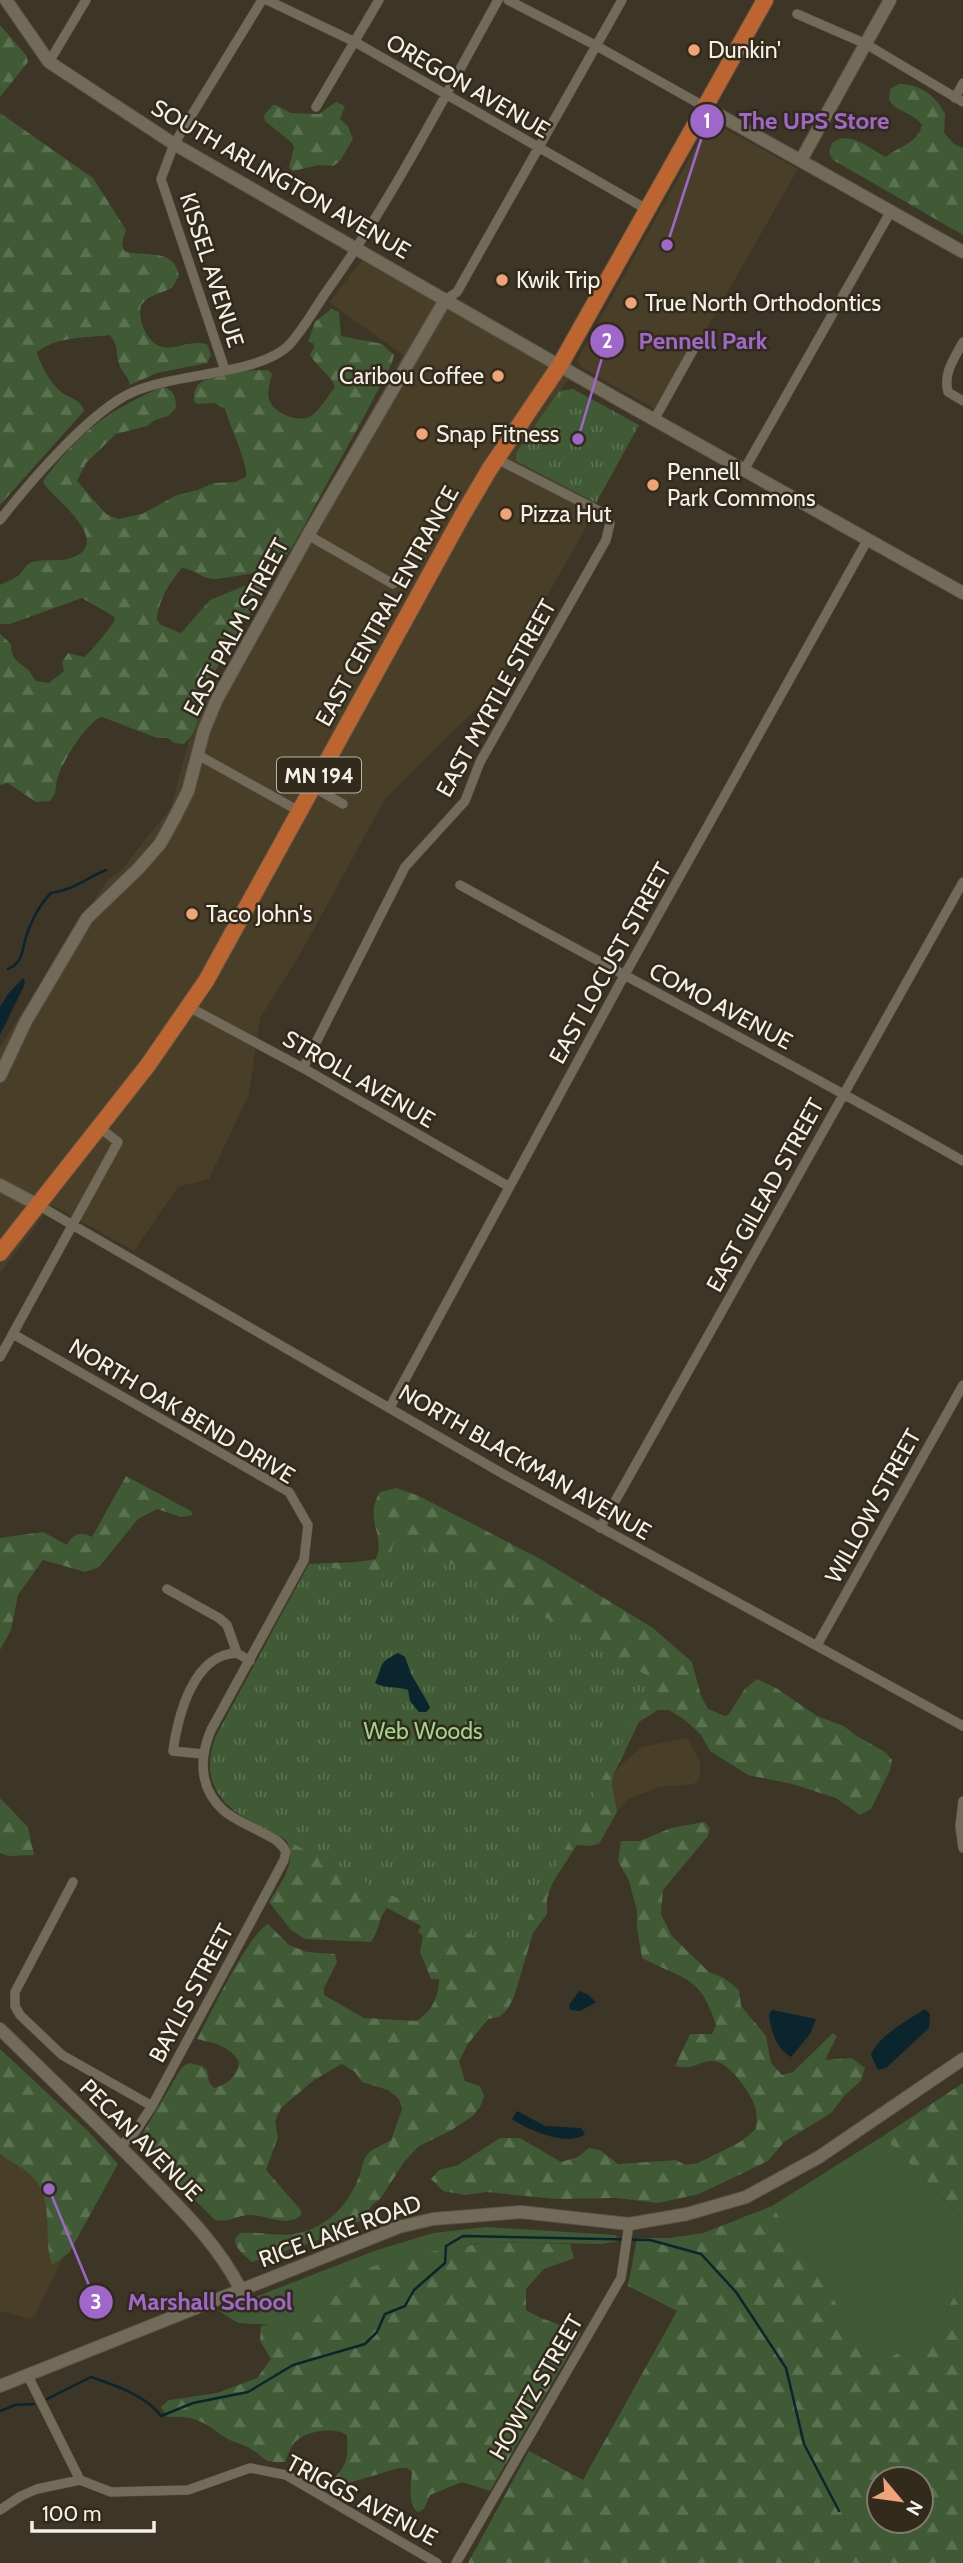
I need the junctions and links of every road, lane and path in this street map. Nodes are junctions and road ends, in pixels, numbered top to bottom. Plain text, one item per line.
1 (6, 0) edge
2 (86, 0) edge
3 (265, 0) edge
4 (379, 0) edge
5 (498, 0) edge
6 (508, 0) edge
7 (622, 0) edge
8 (765, 0) edge
9 (890, 0) edge
10 (797, 13) dead end
11 (355, 42) junction
12 (866, 44) junction
13 (595, 45) junction
14 (49, 62) junction
15 (963, 83) edge
16 (445, 96) junction
17 (959, 100) edge
18 (316, 107) dead end
19 (705, 107) junction
20 (174, 144) junction
21 (537, 148) junction
22 (801, 160) junction
23 (648, 210) junction
24 (891, 211) junction
25 (357, 249) junction
26 (963, 252) edge
27 (445, 300) junction
28 (698, 341) dead end
29 (963, 342) edge
30 (559, 365) junction
31 (225, 370) junction
32 (963, 401) edge
33 (654, 420) junction
34 (497, 459) junction
35 (744, 470) junction
36 (0, 520) edge
37 (308, 535) junction
38 (868, 540) junction
39 (393, 584) dead end
40 (963, 593) edge
41 (198, 755) junction
42 (313, 787) junction
43 (343, 804) dead end
44 (299, 811) junction
45 (963, 882) edge
46 (460, 886) dead end
47 (624, 976) junction
48 (189, 1007) junction
49 (303, 1068) junction
50 (0, 1076) edge
51 (844, 1093) junction
52 (100, 1128) junction
53 (963, 1161) edge
54 (0, 1185) edge
55 (508, 1186) junction
56 (38, 1205) junction
57 (72, 1225) junction
58 (0, 1253) edge
59 (13, 1334) junction
60 (0, 1357) edge
61 (963, 1385) edge
62 (390, 1407) junction
63 (600, 1528) junction
64 (167, 1590) dead end
65 (817, 1645) junction
66 (237, 1653) junction
67 (250, 1661) junction
68 (963, 1726) edge
69 (202, 1754) junction
70 (963, 1801) edge
71 (963, 1849) edge
72 (74, 1882) dead end
73 (0, 2029) edge
74 (963, 2059) edge
75 (152, 2106) junction
76 (120, 2146) junction
77 (629, 2224) junction
78 (241, 2290) junction
79 (27, 2374) junction
80 (0, 2386) edge
81 (80, 2480) junction
82 (0, 2510) edge
83 (438, 2563) edge
84 (456, 2563) edge

1 - 14 main road, SOUTH ARLINGTON AVENUE
2 - 14 street
3 - 11 street, OREGON AVENUE
3 - 20 street, KISSEL AVENUE
4 - 11 street
5 - 16 street
6 - 13 street
7 - 13 street
8 - 19 highway, MN 194
9 - 12 main road
10 - 12 street
11 - 16 street, OREGON AVENUE
11 - 18 street
12 - 17 street
12 - 22 main road
13 - 19 street
13 - 21 street
14 - 20 main road, SOUTH ARLINGTON AVENUE
15 - 17 street
16 - 21 street, OREGON AVENUE
16 - 25 street
19 - 22 main road
19 - 23 highway, MN 194
20 - 25 main road, SOUTH ARLINGTON AVENUE
20 - 31 street, KISSEL AVENUE
21 - 23 street, OREGON AVENUE
21 - 27 street
22 - 24 main road
23 - 30 highway, MN 194
24 - 26 main road
24 - 35 street
25 - 27 main road, SOUTH ARLINGTON AVENUE
25 - 31 street
27 - 30 main road, SOUTH ARLINGTON AVENUE
27 - 37 main road, EAST PALM STREET
28 - 33 street
29 - 32 street
30 - 33 main road, SOUTH ARLINGTON AVENUE
30 - 34 highway, EAST CENTRAL ENTRANCE / MN 194
31 - 36 street
33 - 35 main road, SOUTH ARLINGTON AVENUE
34 - 42 highway, EAST CENTRAL ENTRANCE / MN 194
34 - 49 street, EAST MYRTLE STREET
35 - 38 main road, SOUTH ARLINGTON AVENUE
37 - 39 street
37 - 41 main road, EAST PALM STREET
38 - 40 main road, SOUTH ARLINGTON AVENUE
38 - 47 street, EAST LOCUST STREET
41 - 44 street
41 - 50 main road, EAST PALM STREET
42 - 43 street
42 - 44 highway, EAST CENTRAL ENTRANCE / MN 194
44 - 48 highway, EAST CENTRAL ENTRANCE / MN 194
45 - 51 street, EAST GILEAD STREET
46 - 47 street, COMO AVENUE
47 - 51 street, COMO AVENUE
47 - 55 street, EAST LOCUST STREET
48 - 49 street, STROLL AVENUE
48 - 52 highway, EAST CENTRAL ENTRANCE / MN 194
49 - 55 street, STROLL AVENUE
51 - 53 street, COMO AVENUE
51 - 63 street, EAST GILEAD STREET
52 - 56 highway, EAST CENTRAL ENTRANCE / MN 194
52 - 57 street
54 - 56 main road
55 - 62 street, EAST LOCUST STREET
56 - 57 street, NORTH BLACKMAN AVENUE
56 - 58 highway, EAST CENTRAL ENTRANCE / MN 194
57 - 59 street
57 - 62 street, NORTH BLACKMAN AVENUE
59 - 60 street
59 - 67 street, NORTH OAK BEND DRIVE
61 - 65 street, WILLOW STREET
62 - 63 street, NORTH BLACKMAN AVENUE
63 - 65 street, NORTH BLACKMAN AVENUE
64 - 66 street
65 - 68 street, NORTH BLACKMAN AVENUE
66 - 67 street
66 - 69 street
67 - 69 street, NORTH OAK BEND DRIVE
69 - 75 street, BAYLIS STREET
70 - 71 street
72 - 75 street
73 - 76 main road, PECAN AVENUE
74 - 77 main road, RICE LAKE ROAD
75 - 76 street, BAYLIS STREET
76 - 78 main road, PECAN AVENUE
77 - 78 main road, RICE LAKE ROAD
77 - 84 street, HOWTZ STREET
78 - 79 main road, RICE LAKE ROAD
79 - 80 main road, RICE LAKE ROAD
79 - 81 street
81 - 82 street
81 - 83 street, TRIGGS AVENUE

